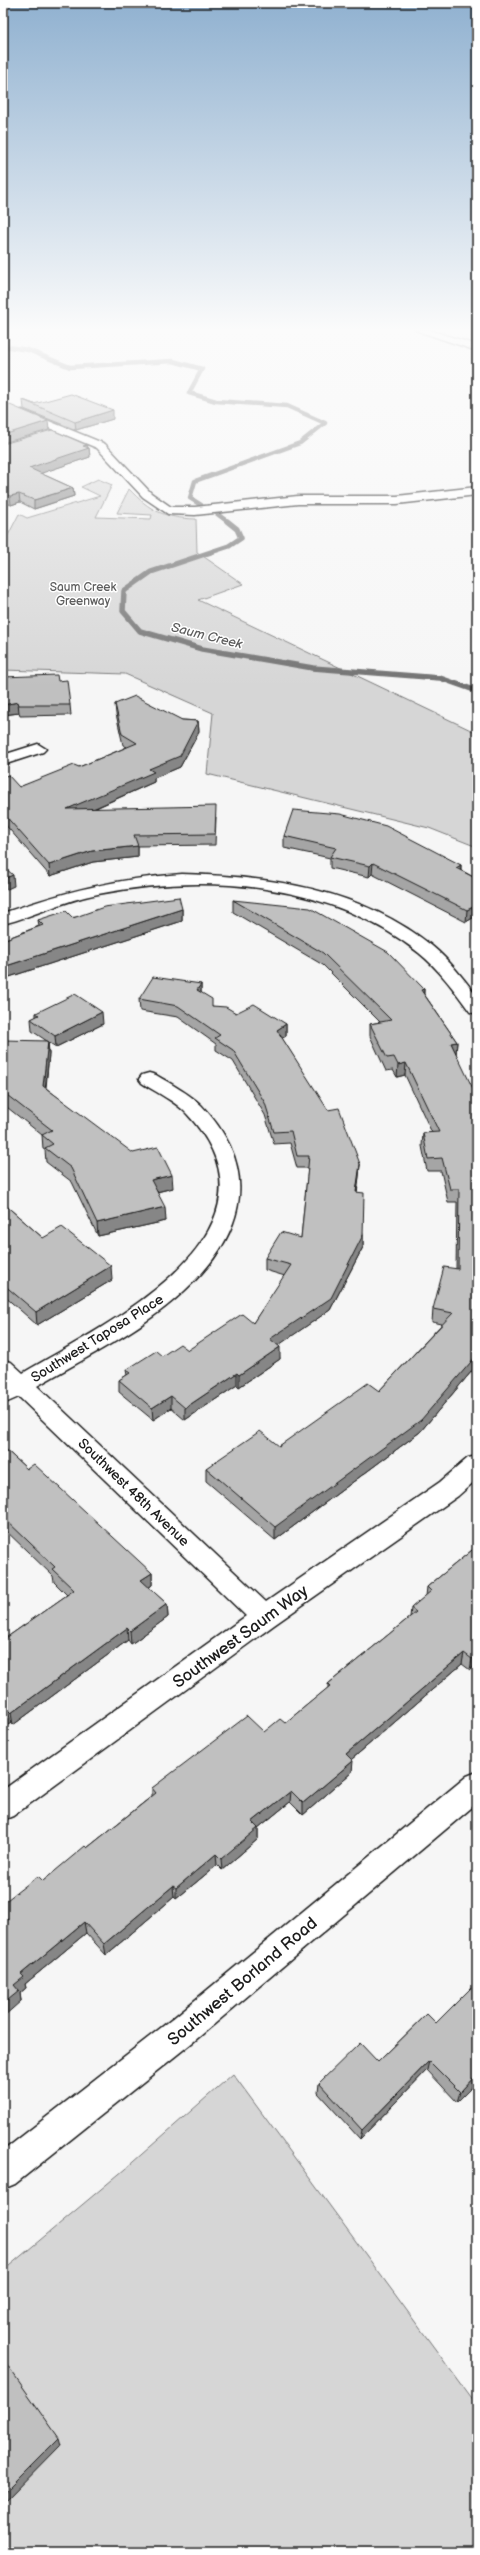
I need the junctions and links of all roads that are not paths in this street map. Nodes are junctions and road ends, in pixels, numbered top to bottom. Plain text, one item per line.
1 (104, 449) edge
2 (477, 491) edge
3 (38, 748) dead end
4 (3, 760) edge
5 (3, 919) edge
6 (477, 1008) edge
7 (149, 1079) dead end
8 (3, 1368) edge
9 (12, 1390) edge
10 (477, 1465) edge
11 (265, 1617) junction
12 (477, 1785) edge
13 (3, 1807) edge
14 (3, 2172) edge

1 - 2 street
3 - 4 street
5 - 6 street
7 - 9 street, Southwest Taposa Place
8 - 9 street, Southwest 48th Avenue
9 - 11 street, Southwest 48th Avenue
10 - 11 street, Southwest Saum Way
11 - 13 street, Southwest Saum Way
12 - 14 street, Southwest Borland Road

